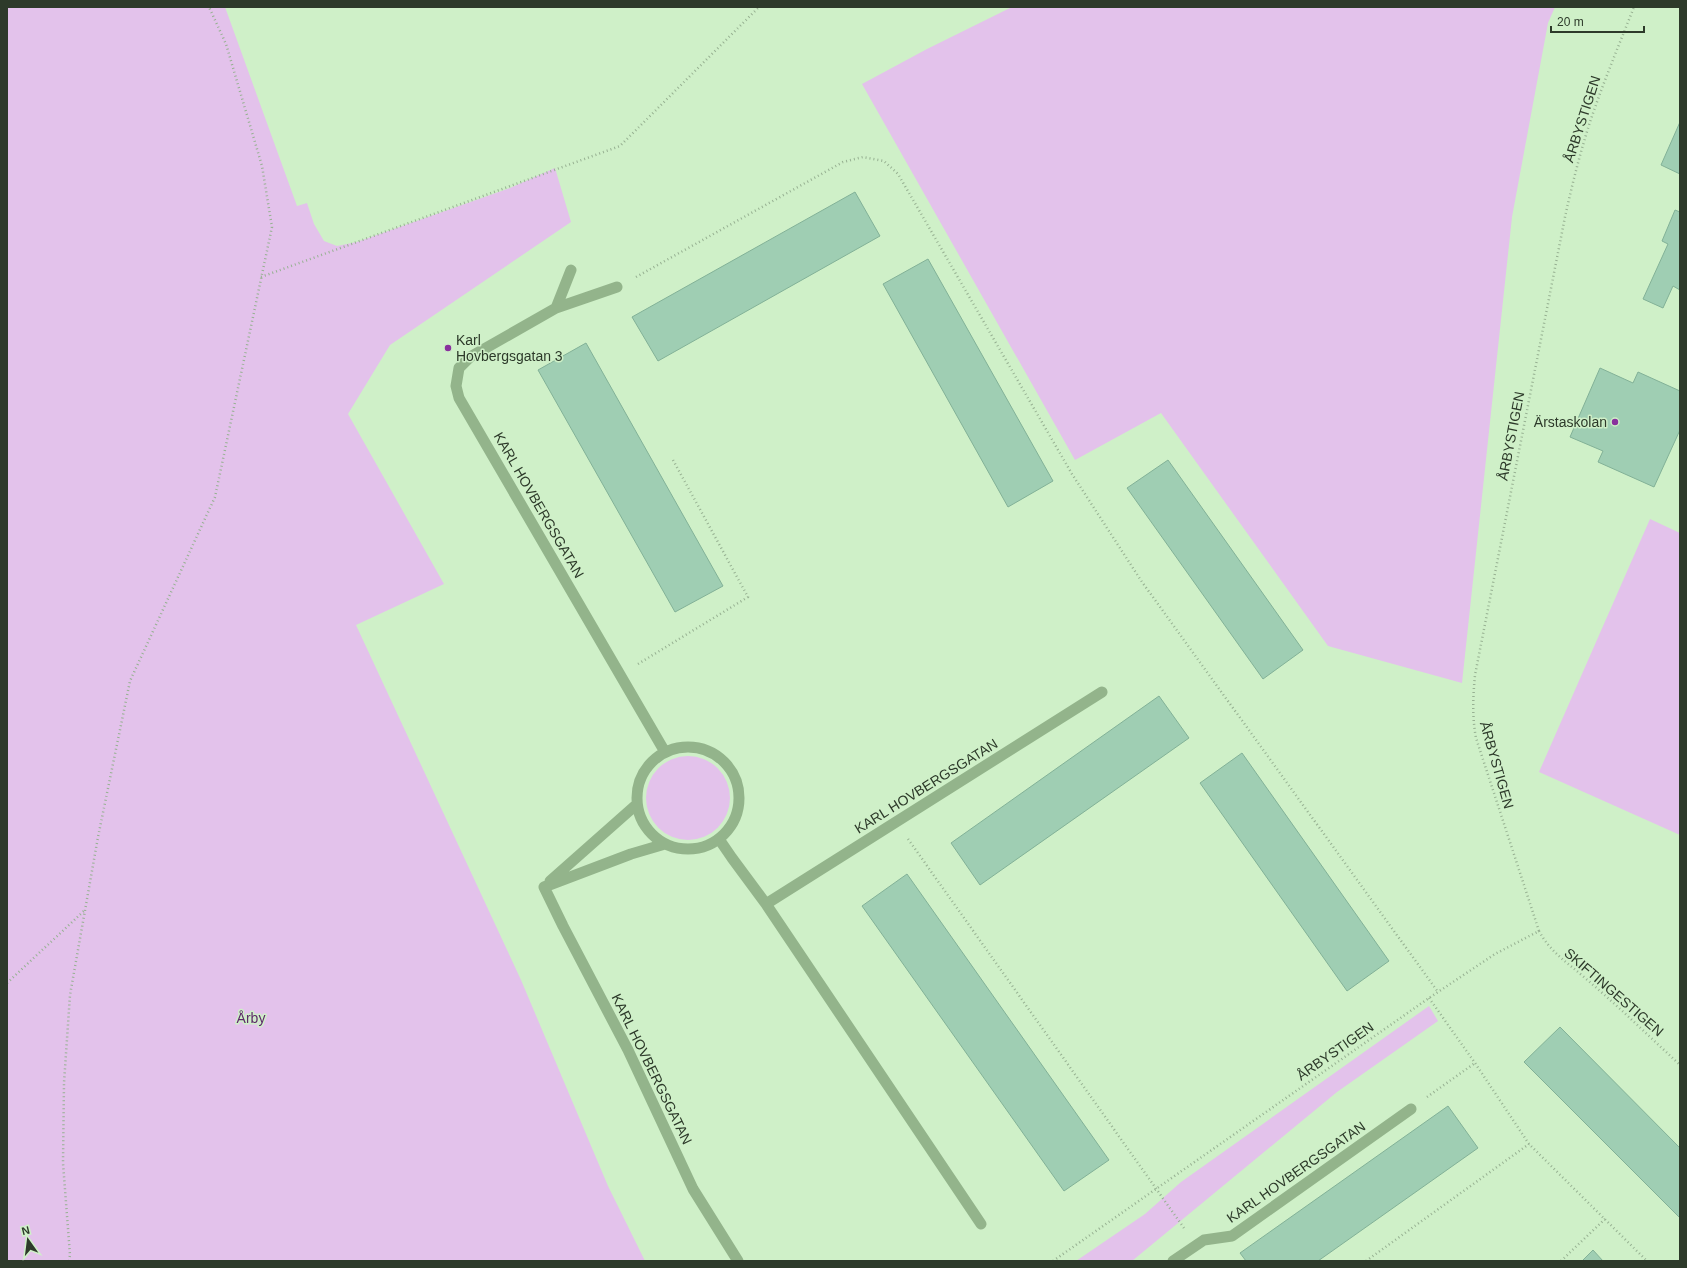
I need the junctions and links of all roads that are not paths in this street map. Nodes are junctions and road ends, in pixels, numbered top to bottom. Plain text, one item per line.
1 (571, 270) dead end
2 (617, 287) road end
3 (556, 308) junction
4 (1102, 692) dead end
5 (665, 752) junction
6 (637, 804) junction
7 (719, 839) junction
8 (665, 844) junction
9 (544, 887) junction
10 (766, 904) junction
11 (1411, 1109) road end
12 (981, 1224) dead end
13 (738, 1261) edge
14 (1174, 1261) edge

1 - 3 street
2 - 3 street, KARL HOVBERGSGATAN
3 - 5 street, KARL HOVBERGSGATAN
4 - 10 street, KARL HOVBERGSGATAN
5 - 6 street
5 - 7 street
6 - 8 street
6 - 9 street
7 - 8 street
7 - 10 street
8 - 9 street
9 - 13 street, KARL HOVBERGSGATAN
10 - 12 street
11 - 14 street, KARL HOVBERGSGATAN

